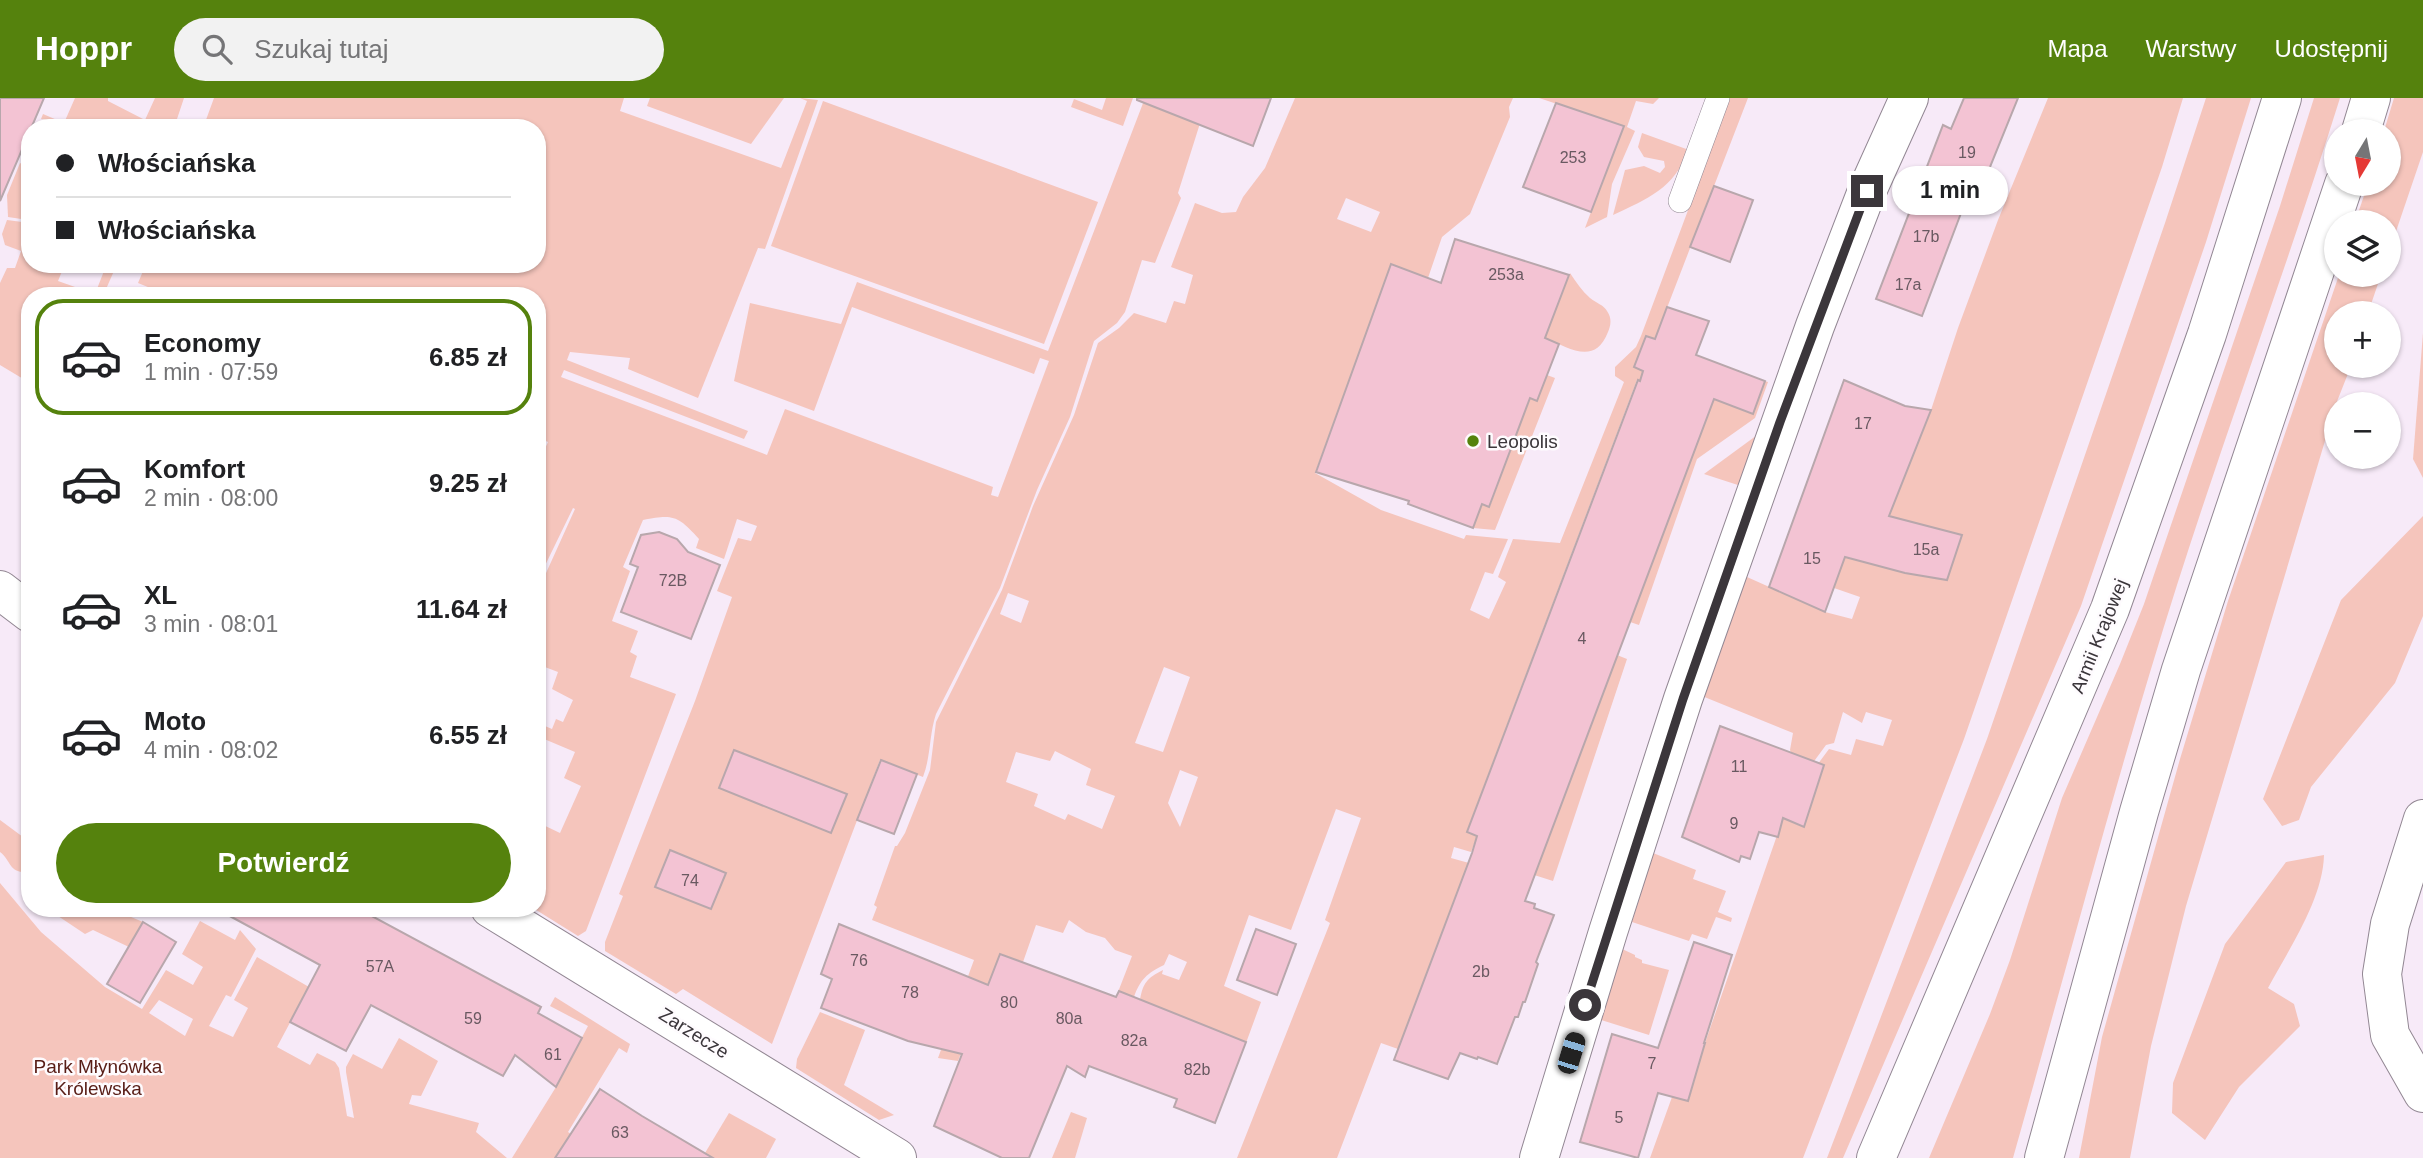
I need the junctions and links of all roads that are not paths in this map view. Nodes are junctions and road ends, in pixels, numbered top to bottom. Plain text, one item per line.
1 (1718, 98) edge
2 (1909, 98) edge
3 (2282, 98) edge
4 (2371, 98) edge
5 (2365, 119) edge
6 (2340, 196) edge
7 (1680, 201) dead end
8 (0, 590) edge
9 (21, 606) edge
10 (2423, 819) edge
11 (505, 917) edge
12 (2423, 1093) edge
13 (897, 1158) edge
14 (1539, 1158) edge
15 (1876, 1158) edge
16 (2044, 1158) edge

1 - 7 lane
2 - 14 main road
3 - 15 main road, Armii Krajowej
4 - 5 main road
6 - 16 main road
8 - 9 main road
10 - 12 main road
11 - 13 main road, Zarzecze

